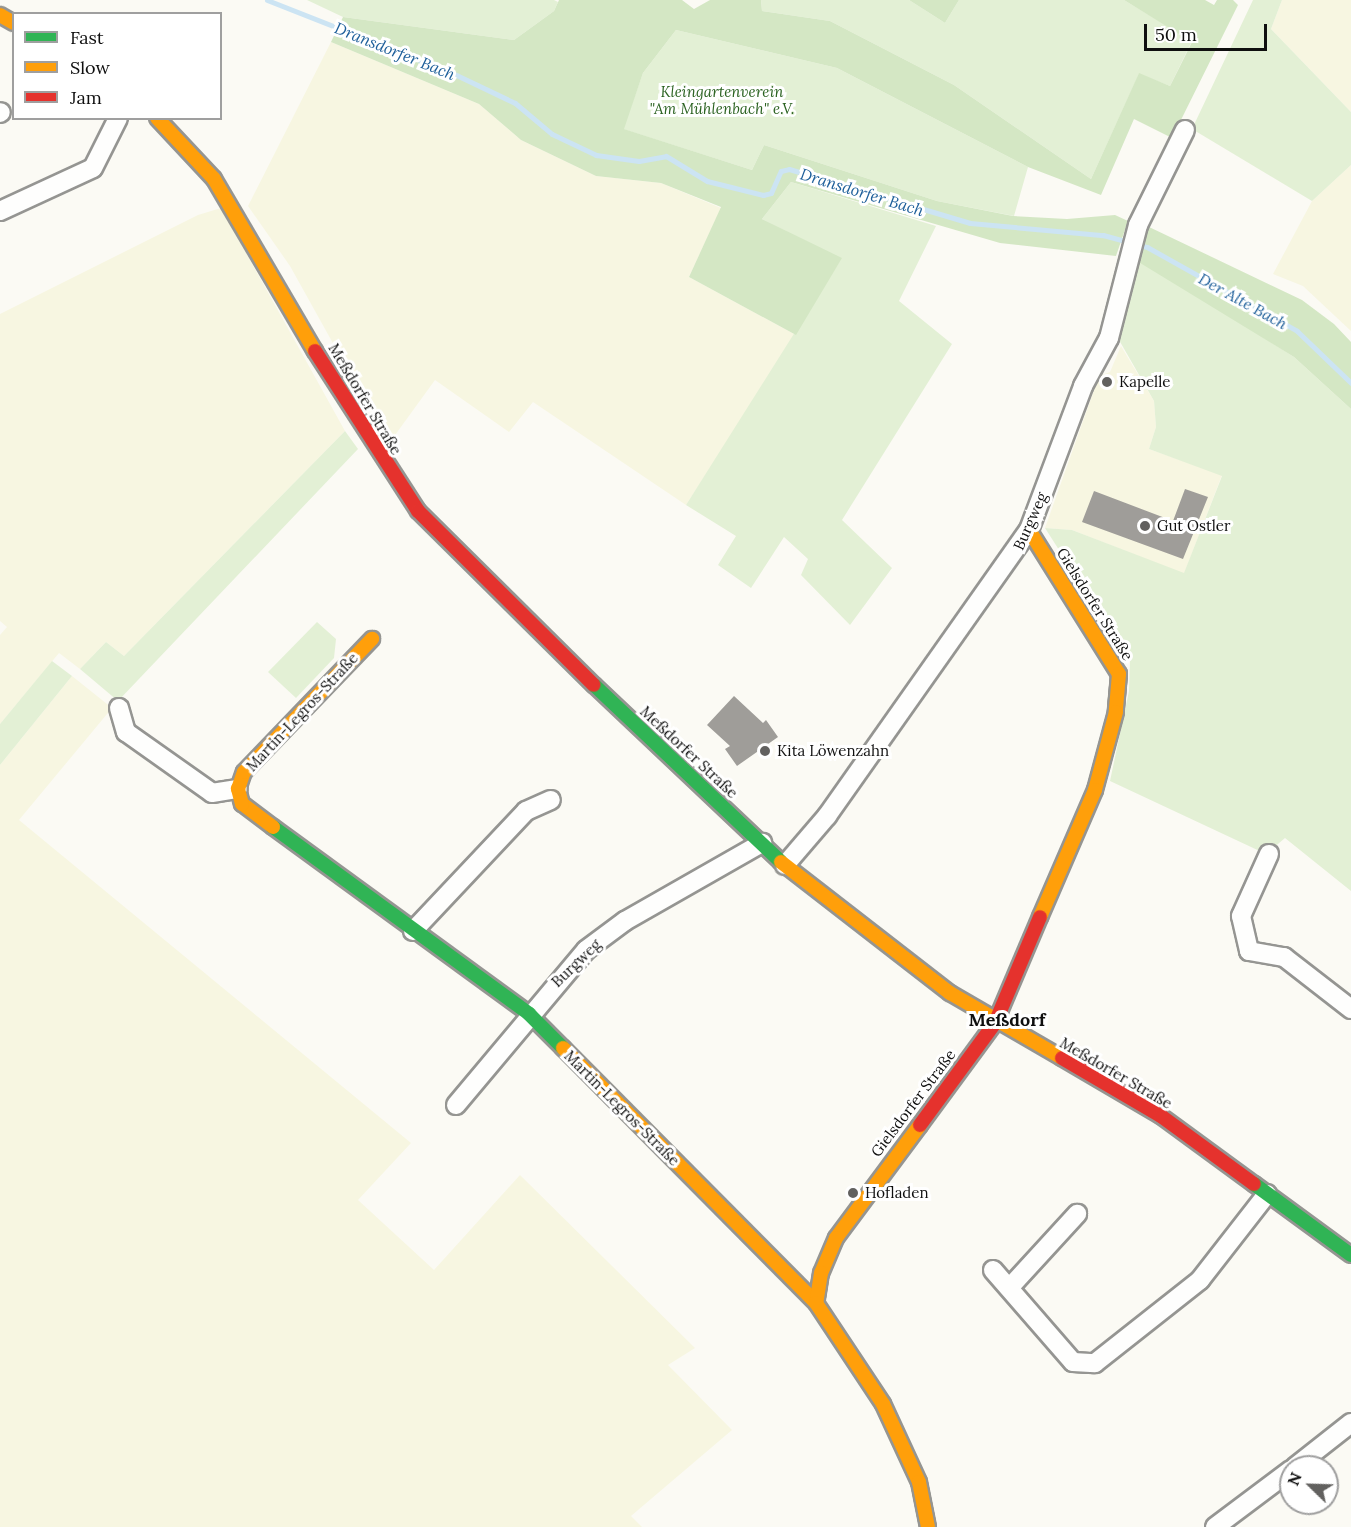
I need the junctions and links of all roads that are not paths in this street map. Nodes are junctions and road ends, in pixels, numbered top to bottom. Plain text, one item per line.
1 (117, 120) edge
2 (159, 120) edge
3 (1185, 130) dead end
4 (0, 211) edge
5 (1029, 530) junction
6 (372, 639) dead end
7 (118, 708) dead end
8 (237, 789) junction
9 (551, 800) dead end
10 (762, 843) junction
11 (1269, 854) dead end
12 (785, 865) junction
13 (413, 930) junction
14 (1351, 1009) edge
15 (529, 1014) junction
16 (995, 1023) junction
17 (456, 1105) dead end
18 (1267, 1194) junction
19 (1077, 1214) dead end
20 (1351, 1255) edge
21 (993, 1270) dead end
22 (1011, 1286) junction
23 (816, 1303) junction
24 (1349, 1429) edge
25 (1312, 1455) edge
26 (1279, 1479) edge
27 (928, 1527) edge
28 (1215, 1527) edge

1 - 4 street
2 - 10 street, Meßdorfer Straße
3 - 5 street, Burgweg
5 - 12 street, Burgweg
5 - 16 street, Gielsdorfer Straße
6 - 8 street, Martin-Legros-Straße
7 - 8 street
8 - 13 street, Martin-Legros-Straße
9 - 13 street
10 - 12 street, Meßdorfer Straße
10 - 15 street, Burgweg
11 - 14 street
12 - 16 street, Meßdorfer Straße
13 - 15 street, Martin-Legros-Straße
15 - 17 street, Burgweg
15 - 23 street, Martin-Legros-Straße
16 - 18 street, Meßdorfer Straße
16 - 23 street, Gielsdorfer Straße
18 - 20 street, Meßdorfer Straße
18 - 22 street
19 - 22 street
21 - 22 street
23 - 27 street
24 - 25 street
26 - 28 street

